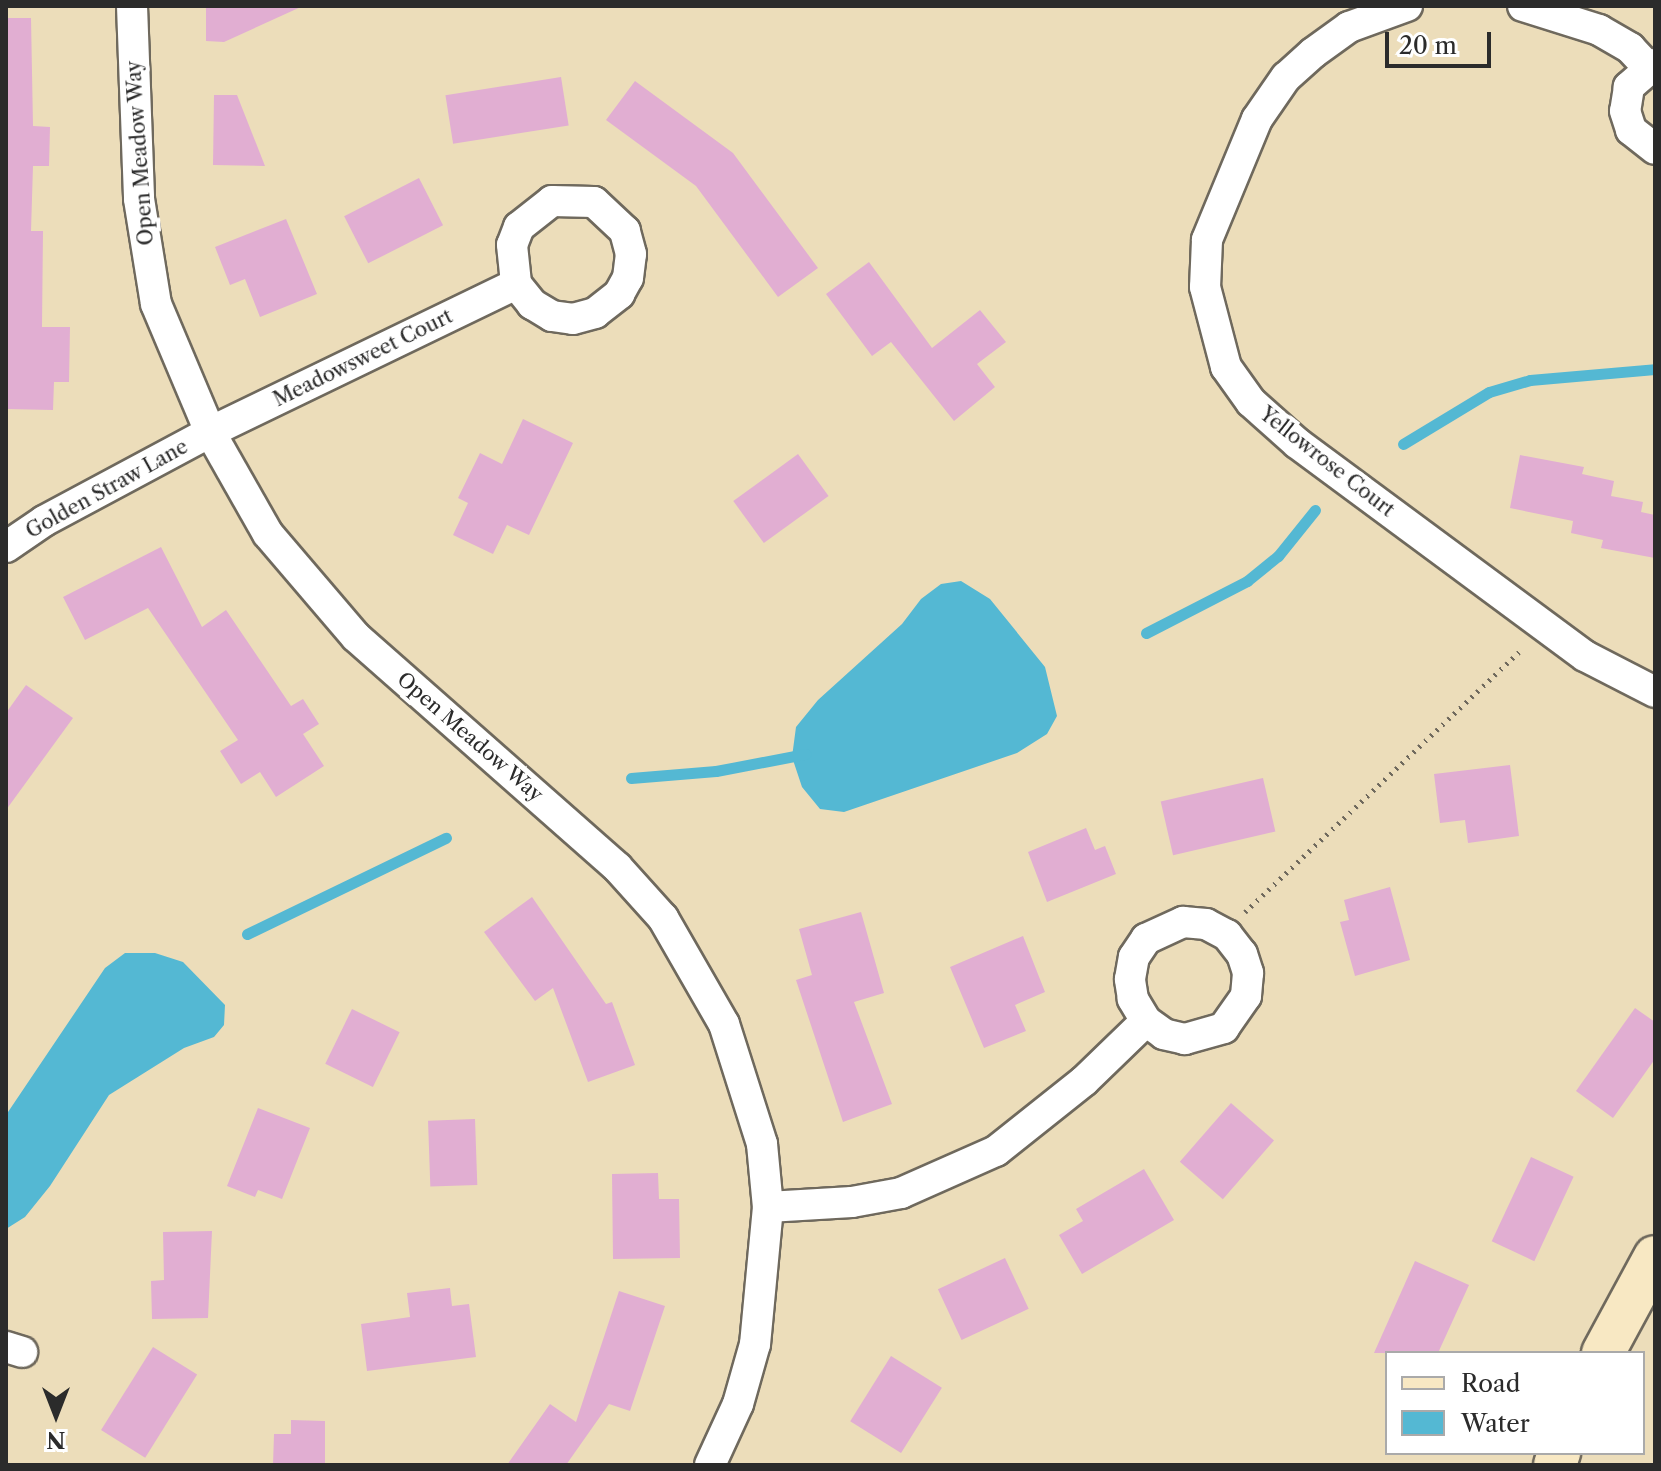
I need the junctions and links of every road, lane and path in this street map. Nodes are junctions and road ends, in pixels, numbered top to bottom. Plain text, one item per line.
1 (132, 6) edge
2 (1407, 6) edge
3 (1523, 6) edge
4 (1651, 65) edge
5 (1655, 149) edge
6 (516, 284) junction
7 (210, 432) junction
8 (6, 547) edge
9 (1545, 627) junction
10 (1655, 692) edge
11 (1227, 935) junction
12 (1146, 1021) junction
13 (768, 1207) junction
14 (1655, 1257) edge
15 (1604, 1351) edge
16 (710, 1465) edge

1 - 7 street, Open Meadow Way
2 - 9 street, Yellowrose Court
3 - 4 street
4 - 5 street
6 - 6 street
6 - 7 street, Meadowsweet Court
7 - 8 street, Golden Straw Lane
7 - 13 street, Open Meadow Way
9 - 10 street, Yellowrose Court
9 - 11 path
11 - 12 street
11 - 12 street
12 - 13 street
13 - 16 street, Open Meadow Way
14 - 15 street

